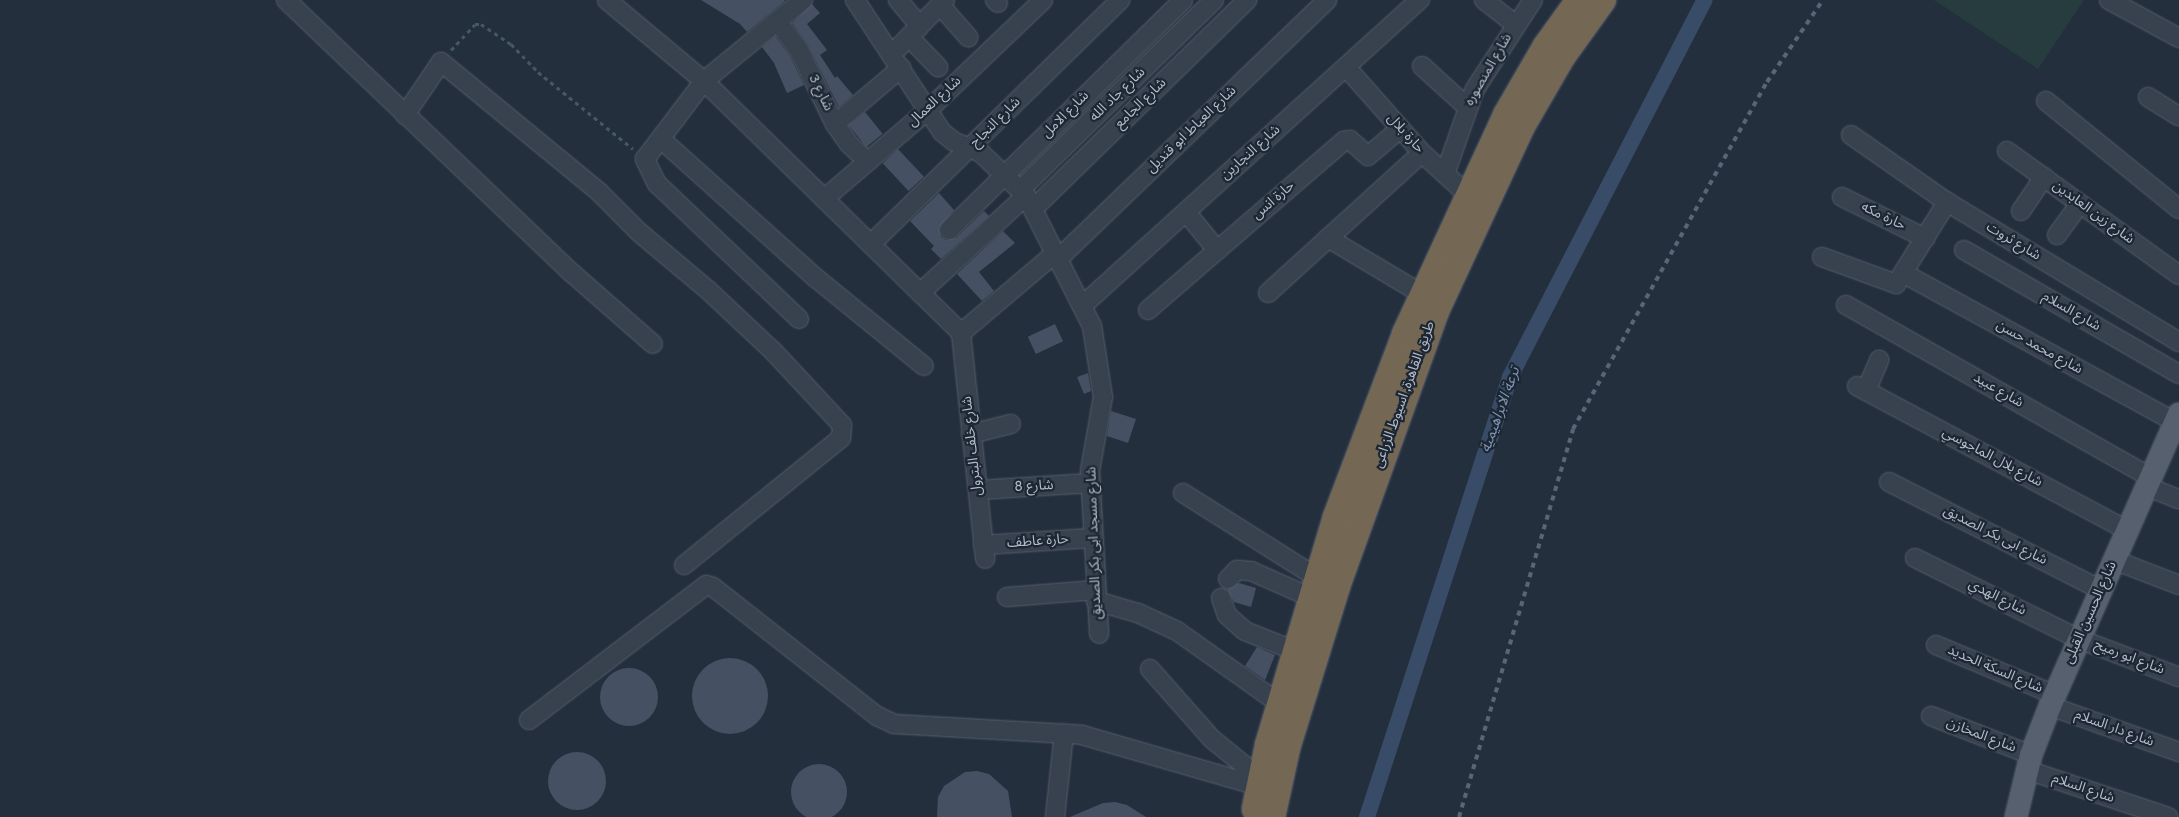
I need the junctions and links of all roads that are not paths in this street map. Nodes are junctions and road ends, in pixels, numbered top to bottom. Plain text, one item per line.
1 (286, 0) edge
2 (607, 0) edge
3 (855, 0) edge
4 (898, 0) edge
5 (1042, 0) edge
6 (1120, 0) edge
7 (1183, 0) edge
8 (1214, 0) edge
9 (1247, 0) edge
10 (1327, 0) edge
11 (1420, 0) edge
12 (1484, 0) edge
13 (1532, 0) edge
14 (1579, 0) edge
15 (1603, 0) edge
16 (2109, 0) edge
17 (796, 2) edge
18 (942, 3) edge
19 (777, 21) junction
20 (1516, 25) junction
21 (914, 31) junction
22 (968, 37) dead end
23 (2179, 37) edge
24 (896, 62) junction
25 (1422, 66) dead end
26 (938, 67) dead end
27 (1346, 67) junction
28 (704, 81) junction
29 (2148, 97) dead end
30 (2046, 101) dead end
31 (1467, 106) junction
32 (928, 110) junction
33 (405, 115) junction
34 (2179, 116) edge
35 (835, 124) junction
36 (1400, 129) junction
37 (1851, 135) dead end
38 (662, 140) junction
39 (971, 148) junction
40 (2007, 151) dead end
41 (1422, 153) junction
42 (868, 162) junction
43 (1445, 174) junction
44 (1006, 175) junction
45 (2044, 177) junction
46 (1470, 196) junction
47 (1842, 197) dead end
48 (1027, 198) junction
49 (824, 199) junction
50 (1946, 202) junction
51 (2080, 203) junction
52 (2179, 209) edge
53 (2020, 211) dead end
54 (1186, 212) junction
55 (949, 230) dead end
56 (2058, 235) dead end
57 (1328, 238) junction
58 (1924, 238) junction
59 (871, 244) junction
60 (1217, 250) junction
61 (1964, 250) dead end
62 (1056, 257) junction
63 (1822, 257) dead end
64 (1903, 273) junction
65 (2179, 275) edge
66 (920, 293) junction
67 (1268, 294) dead end
68 (1422, 294) junction
69 (1846, 305) dead end
70 (1082, 306) junction
71 (1148, 310) dead end
72 (798, 319) dead end
73 (961, 333) junction
74 (2179, 342) edge
75 (653, 344) dead end
76 (1879, 360) dead end
77 (924, 366) dead end
78 (2179, 374) edge
79 (2177, 418) edge
80 (1011, 424) dead end
81 (971, 434) junction
82 (1889, 482) dead end
83 (2148, 482) junction
84 (1091, 484) junction
85 (978, 490) junction
86 (1183, 494) dead end
87 (2179, 499) edge
88 (2127, 530) junction
89 (1092, 538) junction
90 (984, 552) joint
91 (1916, 558) dead end
92 (2114, 560) junction
93 (684, 565) dead end
94 (1228, 580) dead end
95 (2179, 585) edge
96 (1315, 588) junction
97 (2101, 590) junction
98 (1096, 595) junction
99 (1006, 597) dead end
100 (1222, 598) dead end
101 (1099, 634) dead end
102 (2079, 639) junction
103 (1936, 644) dead end
104 (1305, 655) junction
105 (1150, 670) dead end
106 (2179, 677) edge
107 (2052, 701) junction
108 (1280, 704) junction
109 (1931, 716) dead end
110 (529, 720) dead end
111 (1064, 733) junction
112 (2179, 752) edge
113 (2029, 762) junction
114 (1260, 782) junction
115 (1055, 817) edge
116 (1254, 817) edge
117 (1272, 817) edge
118 (2016, 817) edge
119 (2168, 817) edge

1 - 33 street
2 - 28 street
3 - 24 street, شارع مسجد ابى بكر الصديق
4 - 21 street
5 - 32 street, شارع العمال
6 - 39 street, شارع النجاح
7 - 44 street, شارع الامل
8 - 48 street, شارع جاد الله
9 - 48 street, شارع الجامع
10 - 62 street, شارع العياط ابو قنديل
11 - 27 street, شارع النجارين
12 - 20 street
13 - 20 street, شارع المنصوره
14 - 46 highway, طريق القاهرة, اسيوط الزراعى
15 - 104 highway, طريق القاهرة, اسيوط الزراعى
16 - 23 street
17 - 19 street
18 - 21 street
18 - 22 street
19 - 28 street
19 - 35 street, شارع 3
20 - 31 street, شارع المنصوره
21 - 24 street
21 - 26 street
24 - 32 street, شارع مسجد ابى بكر الصديق
24 - 35 street
25 - 31 street
27 - 36 street, حارة بلال
27 - 54 street, شارع النجارين
28 - 38 street
28 - 49 street
29 - 34 street
30 - 52 street
31 - 43 street, شارع المنصوره
32 - 39 street, شارع مسجد ابى بكر الصديق
32 - 42 street, شارع العمال
33 - 75 street
33 - 93 street
35 - 42 street, شارع 3
36 - 41 street, حارة بلال
36 - 60 street, حارة انس
37 - 50 street, شارع ثروت
38 - 72 street
38 - 77 street
39 - 44 street, شارع مسجد ابى بكر الصديق
39 - 59 street, شارع النجاح
40 - 45 street, شارع زين العابدين
41 - 43 street, حارة بلال
41 - 57 street
42 - 49 street, شارع العمال
43 - 46 street, حارة بلال
44 - 48 street, شارع مسجد ابى بكر الصديق
44 - 55 street, شارع الامل
45 - 51 street, شارع زين العابدين
45 - 53 street
46 - 68 highway, طريق القاهرة, اسيوط الزراعى
47 - 58 street, حارة مكه
48 - 62 street, شارع مسجد ابى بكر الصديق
48 - 66 street, شارع جاد الله
49 - 59 street
50 - 58 street
50 - 74 street, شارع ثروت
51 - 56 street
51 - 65 street, شارع زين العابدين
54 - 60 street
54 - 70 street, شارع النجارين
57 - 67 street
57 - 68 street
58 - 64 street
59 - 66 street
60 - 71 street, حارة انس
61 - 78 street, شارع السلام
62 - 70 street, شارع مسجد ابى بكر الصديق
62 - 73 street, شارع العياط ابو قنديل
63 - 64 street
64 - 79 street, شارع محمد حسن
66 - 73 street
68 - 96 highway, طريق القاهرة, اسيوط الزراعى
69 - 83 street, شارع عبيد
70 - 84 street, شارع مسجد ابى بكر الصديق
73 - 81 street, شارع خلف البترول
76 - 88 street, شارع بلال الماجوسي
79 - 83 main road, شارع الحسين القبلى
80 - 81 street
81 - 85 street, شارع خلف البترول
82 - 97 street, شارع ابى بكر الصديق
83 - 87 street, شارع عبيد
83 - 88 main road, شارع الحسين القبلى
84 - 85 street, شارع 8
84 - 89 street, شارع مسجد ابى بكر الصديق
85 - 90 street, شارع خلف البترول
86 - 96 street
88 - 92 main road, شارع الحسين القبلى
89 - 90 street, حارة عاطف
89 - 98 street, شارع مسجد ابى بكر الصديق
91 - 102 street, شارع الهدي
92 - 95 street
92 - 97 main road, شارع الحسين القبلى
94 - 96 street
96 - 104 highway, طريق القاهرة, اسيوط الزراعى
97 - 102 main road, شارع الحسين القبلى
98 - 99 street
98 - 101 street, شارع مسجد ابى بكر الصديق
98 - 108 street
100 - 104 street
102 - 106 street, شارع ابو رميح
102 - 107 main road, شارع الحسين القبلى
103 - 107 street, شارع السكة الحديد
104 - 108 highway, طريق القاهرة, اسيوط الزراعى
104 - 117 highway, طريق القاهرة, اسيوط الزراعى
105 - 114 street
107 - 112 street, شارع دار السلام
107 - 113 main road, شارع الحسين القبلى
108 - 114 highway, طريق القاهرة, اسيوط الزراعى
109 - 113 street, شارع المخازن
110 - 111 street
111 - 114 street
111 - 115 street
113 - 118 main road, شارع الحسين القبلى
113 - 119 street, شارع السلام
114 - 116 highway, طريق القاهرة, اسيوط الزراعى

